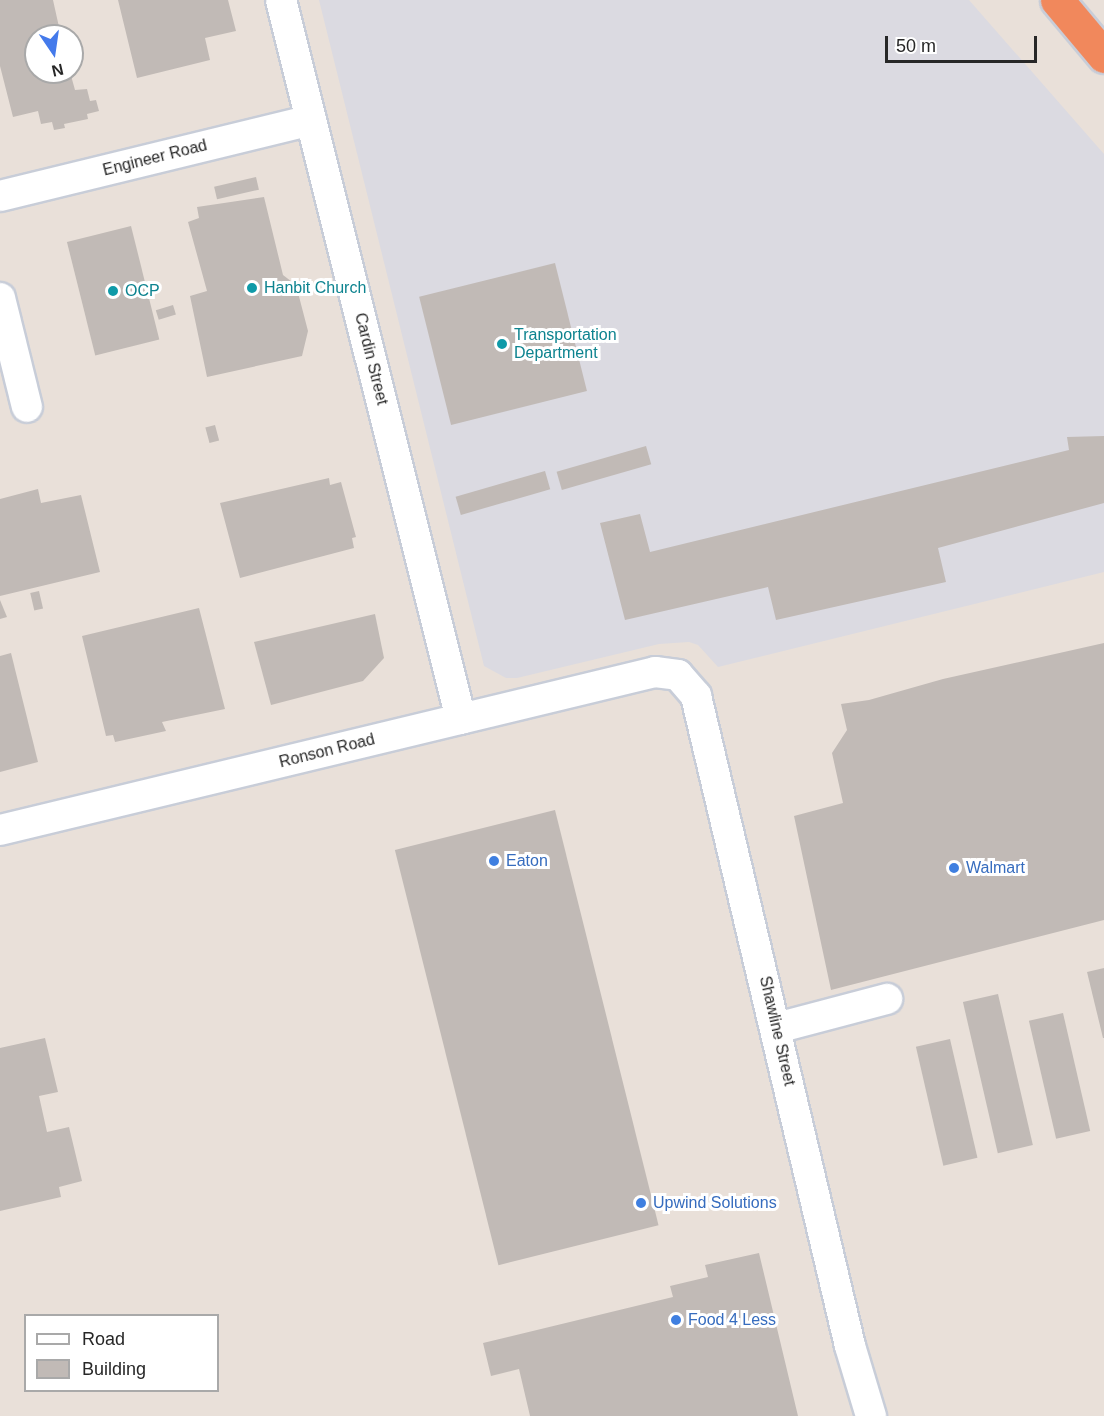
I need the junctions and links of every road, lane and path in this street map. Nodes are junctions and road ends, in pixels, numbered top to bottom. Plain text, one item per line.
1 (281, 0) edge
2 (1057, 0) edge
3 (1104, 56) edge
4 (311, 120) junction
5 (0, 196) edge
6 (0, 298) edge
7 (27, 407) dead end
8 (655, 672) joint
9 (461, 718) junction
10 (0, 830) edge
11 (887, 999) dead end
12 (777, 1028) junction
13 (871, 1416) edge

1 - 4 street, Cardin Street
2 - 3 highway
4 - 5 street, Engineer Road
4 - 9 street, Cardin Street
6 - 7 street
8 - 9 street, Ronson Road
8 - 12 street, Shawline Street
9 - 10 street, Ronson Road
11 - 12 street
12 - 13 street, Shawline Street

